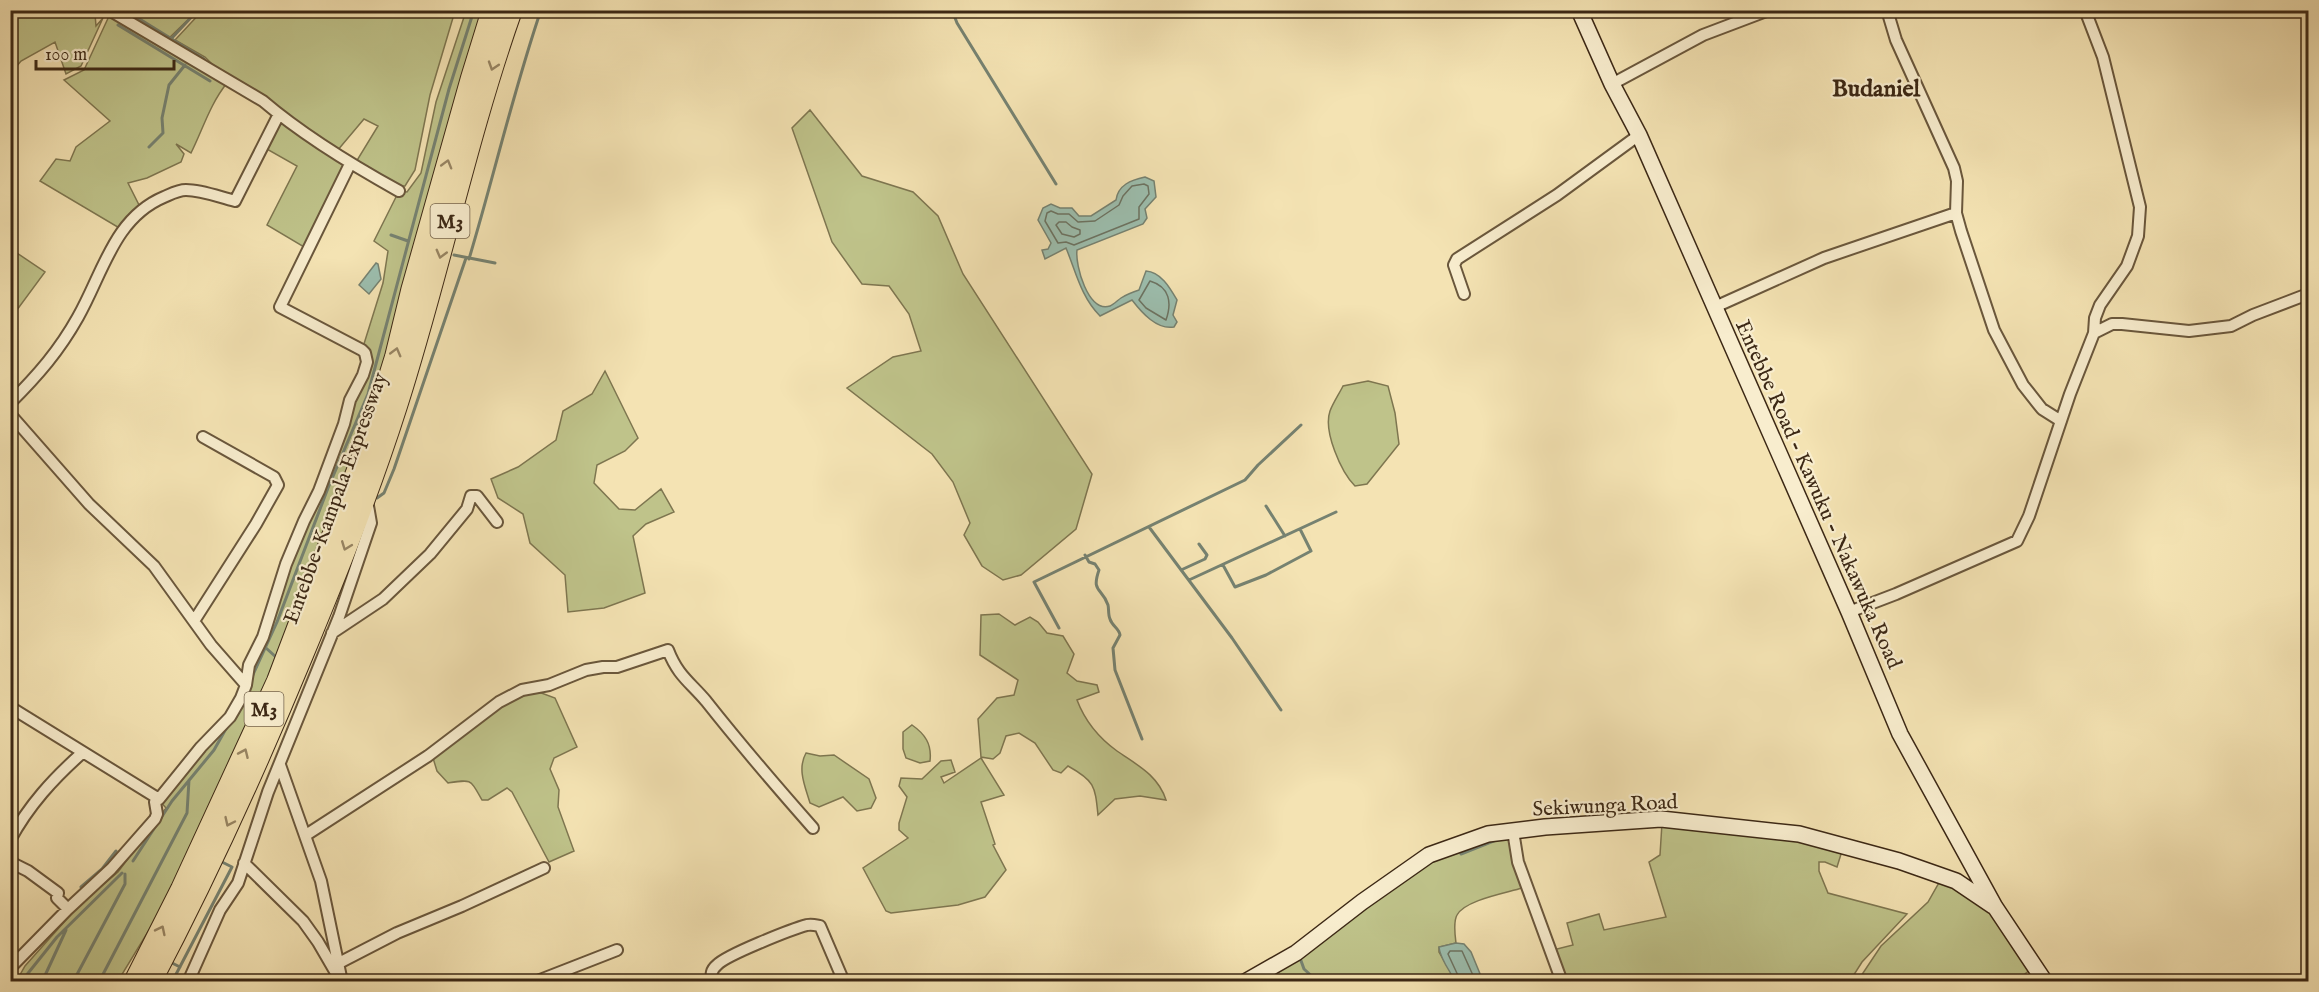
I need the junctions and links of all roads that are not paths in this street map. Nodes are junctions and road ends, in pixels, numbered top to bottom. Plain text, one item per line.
1 (109, 10) edge
2 (492, 10) edge
3 (512, 10) edge
4 (1579, 10) edge
5 (1769, 10) edge
6 (1887, 10) edge
7 (2085, 10) edge
8 (1612, 84) junction
9 (279, 114) junction
10 (1639, 135) junction
11 (350, 164) junction
12 (399, 191) dead end
13 (1956, 213) junction
14 (1464, 294) dead end
15 (2308, 294) edge
16 (1715, 307) junction
17 (2094, 333) junction
18 (10, 403) edge
19 (10, 414) edge
20 (2061, 421) junction
21 (203, 437) dead end
22 (366, 494) junction
23 (497, 522) dead end
24 (1849, 612) junction
25 (194, 621) junction
26 (331, 634) junction
27 (246, 685) junction
28 (10, 707) edge
29 (82, 753) junction
30 (280, 765) junction
31 (159, 799) junction
32 (813, 828) dead end
33 (1513, 831) junction
34 (306, 835) junction
35 (10, 840) edge
36 (1963, 850) junction
37 (10, 862) edge
38 (244, 864) junction
39 (544, 868) dead end
40 (1947, 878) junction
41 (1995, 907) junction
42 (68, 909) junction
43 (617, 950) dead end
44 (337, 964) junction
45 (10, 968) edge
46 (134, 981) edge
47 (150, 981) edge
48 (188, 981) edge
49 (341, 981) edge
50 (535, 981) edge
51 (712, 981) edge
52 (844, 981) edge
53 (1245, 981) edge
54 (1562, 981) edge
55 (2045, 981) edge

1 - 9 street
46 -> 2 highway, Entebbe-Kampala Expressway / M3
3 -> 22 highway, Entebbe-Kampala Expressway / M3
4 - 8 main road, Entebbe Road - Kawuku - Nakawuka Road
5 - 8 street
6 - 13 street
7 - 17 street
8 - 10 main road, Entebbe Road - Kawuku - Nakawuka Road
9 - 11 street
9 - 18 street
10 - 14 street
10 - 16 main road, Entebbe Road - Kawuku - Nakawuka Road
11 - 12 street
11 - 27 street
13 - 16 street
13 - 20 street
15 - 17 street
16 - 24 main road, Entebbe Road - Kawuku - Nakawuka Road
17 - 20 street
19 - 25 street
20 - 24 street
21 - 25 street
22 - 26 street
22 -> 47 highway, Entebbe-Kampala Expressway / M3
23 - 26 street
24 - 36 main road, Entebbe Road - Kawuku - Nakawuka Road
25 - 27 street
26 - 30 street
27 - 31 street
28 - 29 street
29 - 31 street
29 - 35 street
30 - 34 street
30 - 38 street
31 - 42 street
32 - 34 street
33 - 40 main road, Sekiwunga Road
33 - 53 main road, Sekiwunga Road
33 - 54 street
34 - 44 street
36 - 40 main road
36 - 41 main road, Entebbe Road - Kawuku - Nakawuka Road
37 - 42 street
38 - 48 street
38 - 49 street
39 - 44 street
40 - 41 main road, Sekiwunga Road
41 - 55 main road, Entebbe Road - Kawuku - Nakawuka Road
42 - 45 street
43 - 50 street
44 - 49 street
51 - 52 street

